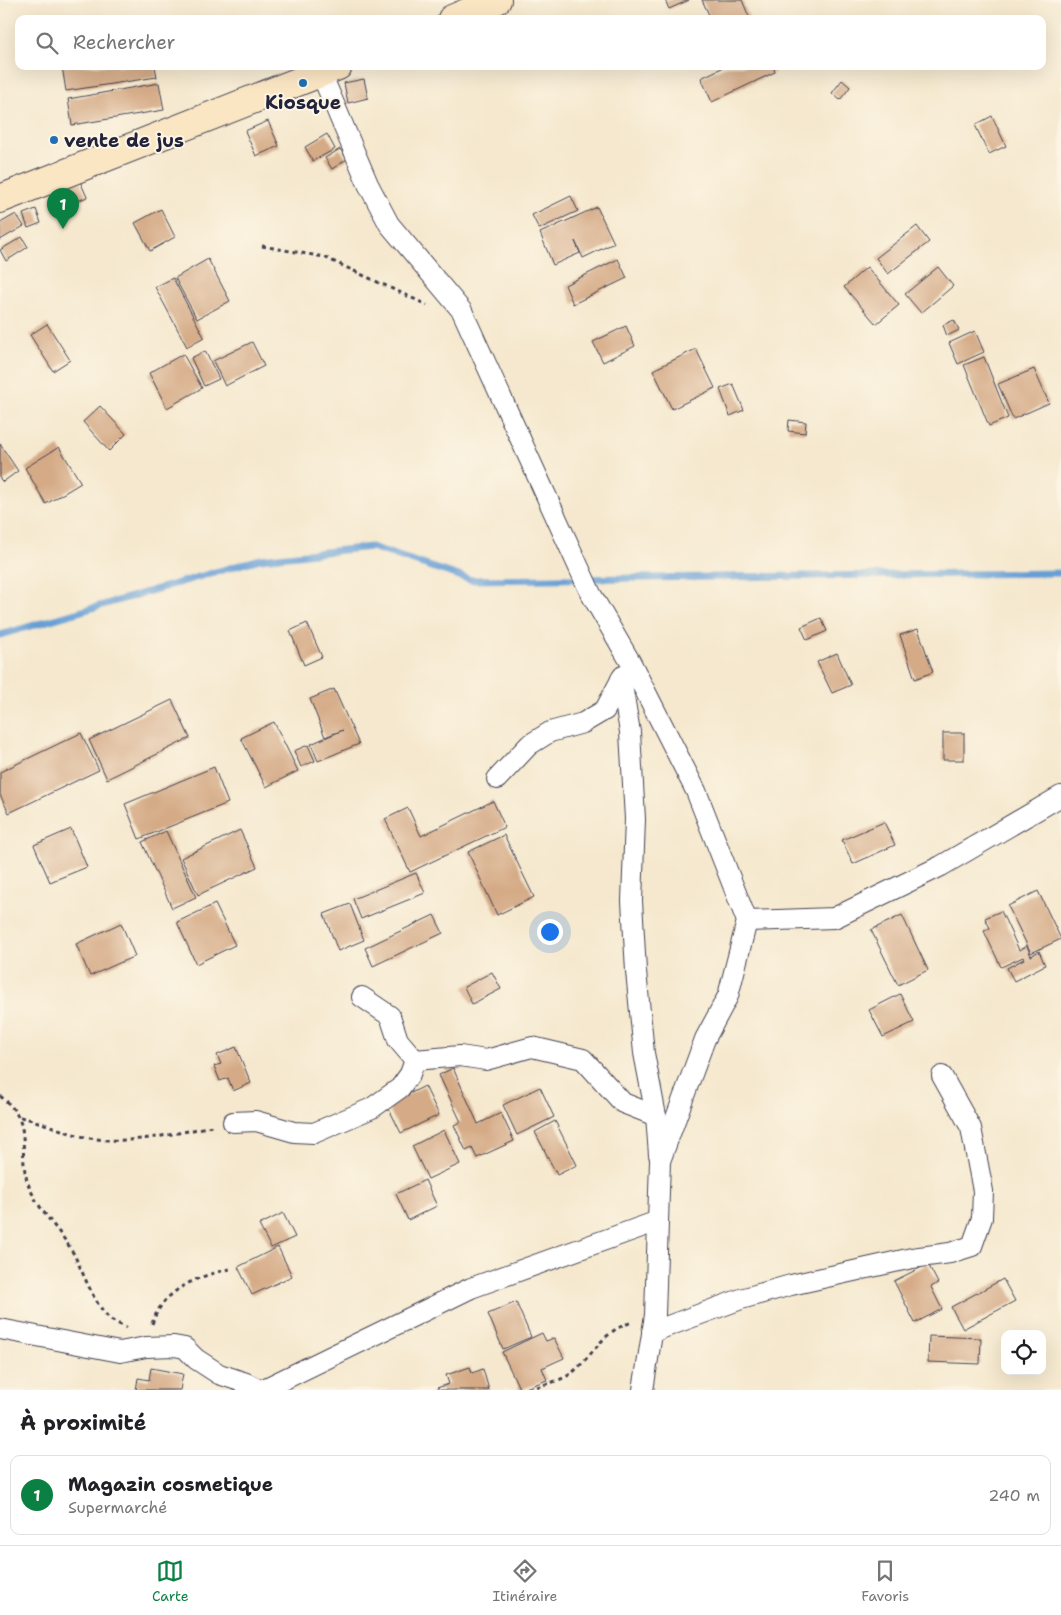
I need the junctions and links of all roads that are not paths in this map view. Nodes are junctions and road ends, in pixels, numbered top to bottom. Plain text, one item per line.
1 (497, 0) edge
2 (461, 15) edge
3 (330, 70) edge
4 (0, 199) edge
5 (626, 672) junction
6 (497, 779) dead end
7 (1061, 796) edge
8 (747, 921) junction
9 (362, 997) dead end
10 (415, 1060) junction
11 (942, 1076) dead end
12 (656, 1116) junction
13 (233, 1122) road end
14 (660, 1161) junction
15 (658, 1221) junction
16 (654, 1324) junction
17 (0, 1329) edge
18 (261, 1390) edge
19 (643, 1390) edge

1 - 2 main road
3 - 4 main road
3 - 5 street
5 - 6 street
5 - 8 street
5 - 12 street
7 - 8 street
8 - 14 street
9 - 10 street
10 - 12 street
10 - 13 street
11 - 16 street
12 - 14 street
14 - 15 street
15 - 16 street
15 - 18 street
16 - 19 street
17 - 18 street

